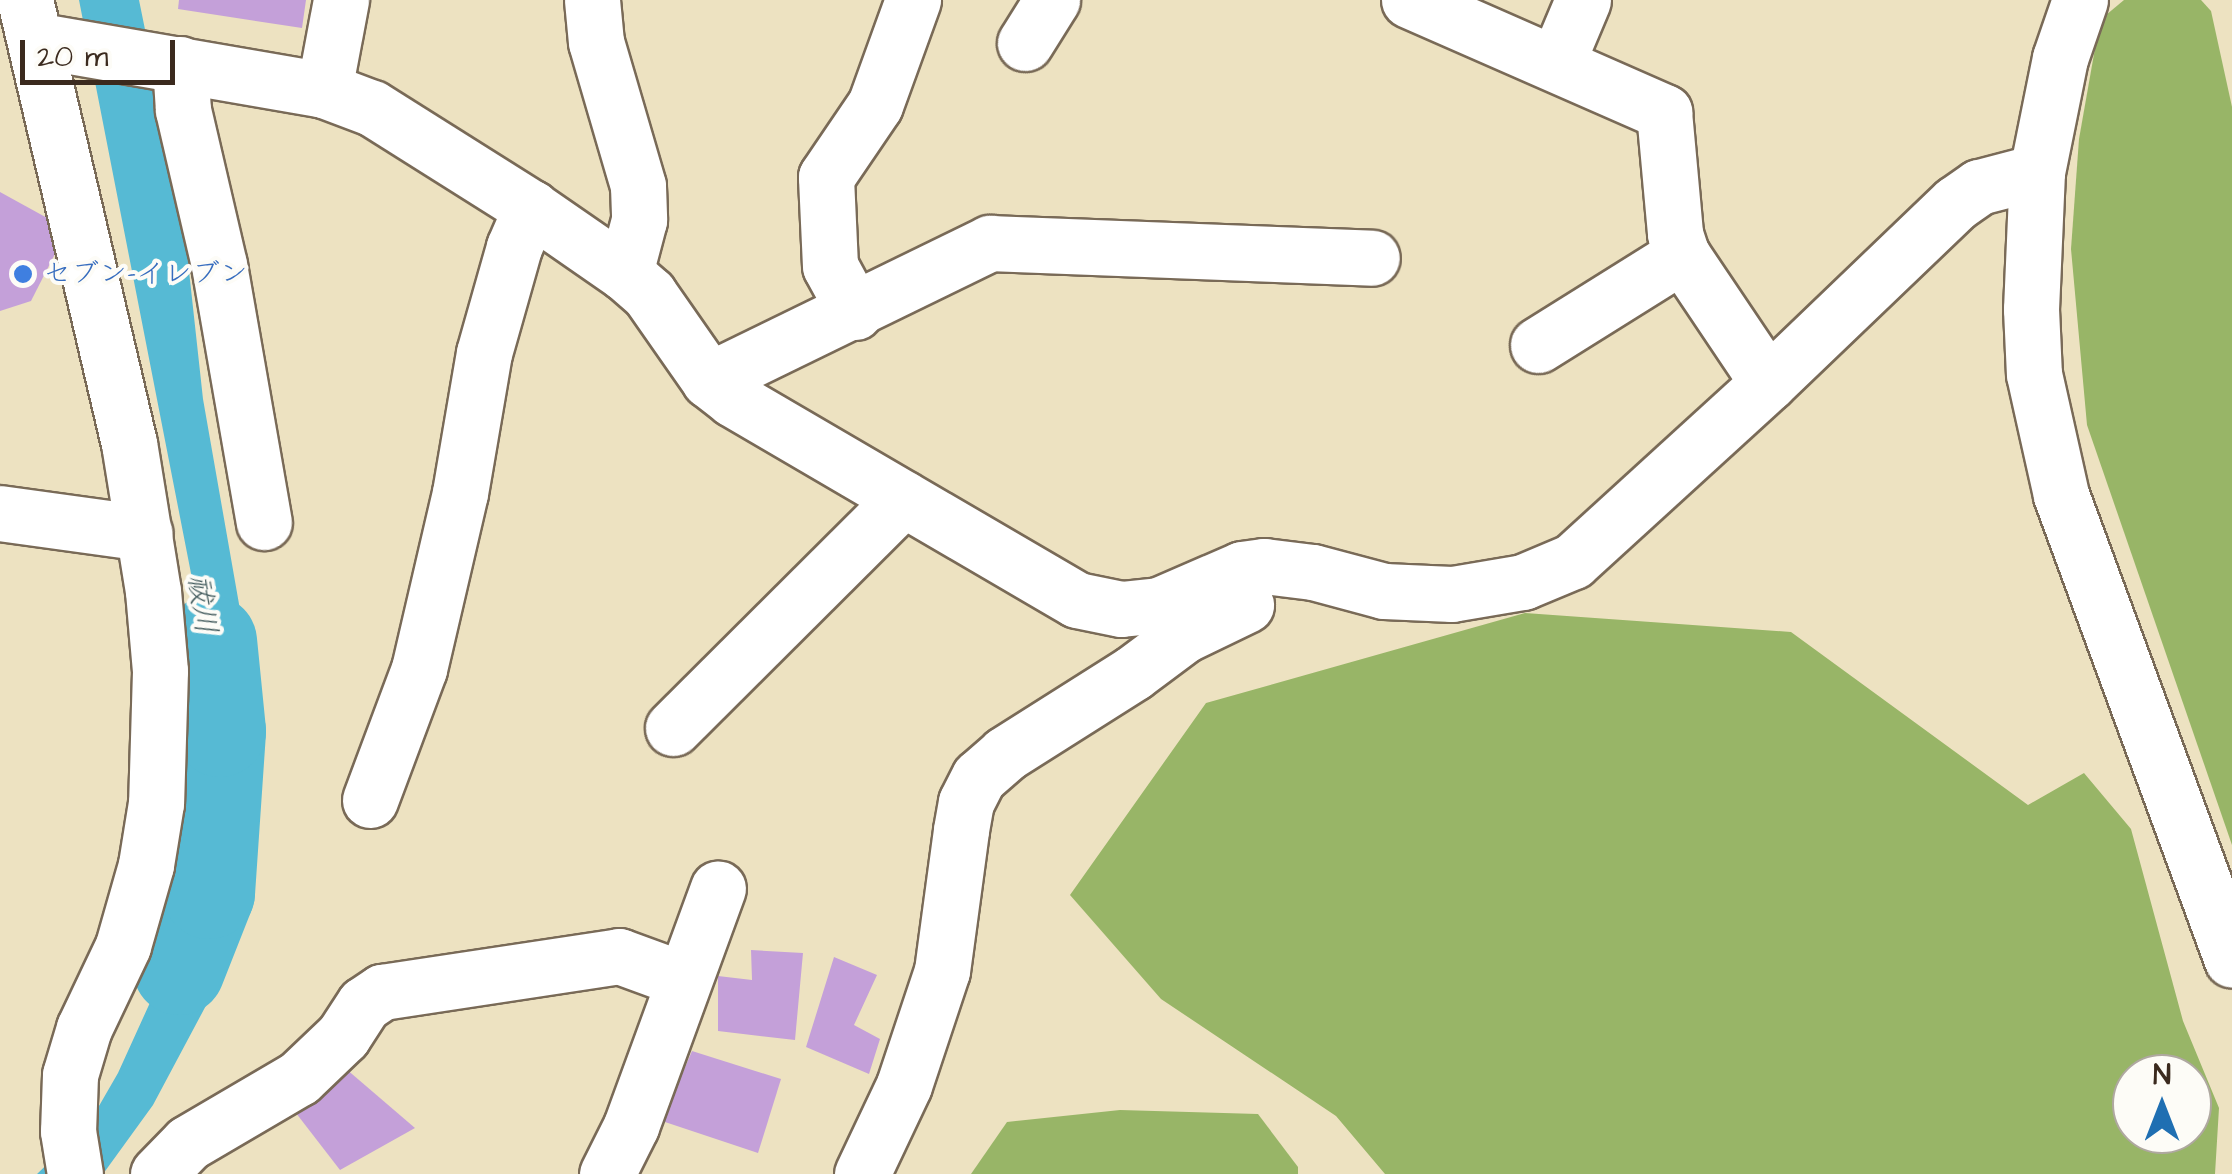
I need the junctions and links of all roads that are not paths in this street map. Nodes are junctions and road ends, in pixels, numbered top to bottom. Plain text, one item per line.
1 (340, 0) edge
2 (592, 0) edge
3 (913, 0) edge
4 (1409, 0) edge
5 (1584, 0) edge
6 (2080, 0) edge
7 (43, 28) edge
8 (166, 62) junction
9 (1557, 62) junction
10 (324, 90) junction
11 (2036, 172) junction
12 (531, 208) junction
13 (1682, 254) junction
14 (1372, 258) dead end
15 (625, 273) junction
16 (855, 312) junction
17 (1538, 345) dead end
18 (709, 380) junction
19 (1768, 384) junction
20 (903, 500) junction
21 (0, 513) edge
22 (264, 522) dead end
23 (146, 533) junction
24 (1384, 591) junction
25 (673, 728) dead end
26 (370, 800) dead end
27 (718, 888) dead end
28 (2232, 958) edge
29 (682, 979) junction
30 (71, 1152) edge
31 (158, 1174) edge
32 (607, 1174) edge
33 (862, 1174) edge

1 - 10 street
2 - 15 street
3 - 16 street
4 - 9 street
5 - 9 street
6 - 11 street
7 - 8 street
7 - 23 street
8 - 10 street
8 - 22 street
9 - 13 street
10 - 12 street
11 - 19 street
11 - 28 street
12 - 15 street
12 - 26 street
13 - 17 street
13 - 19 street
14 - 16 street
15 - 18 street
16 - 18 street
18 - 20 street
19 - 24 street
20 - 24 street
20 - 25 street
21 - 23 street
23 - 30 street
24 - 33 street
27 - 29 street
29 - 31 street
29 - 32 street

